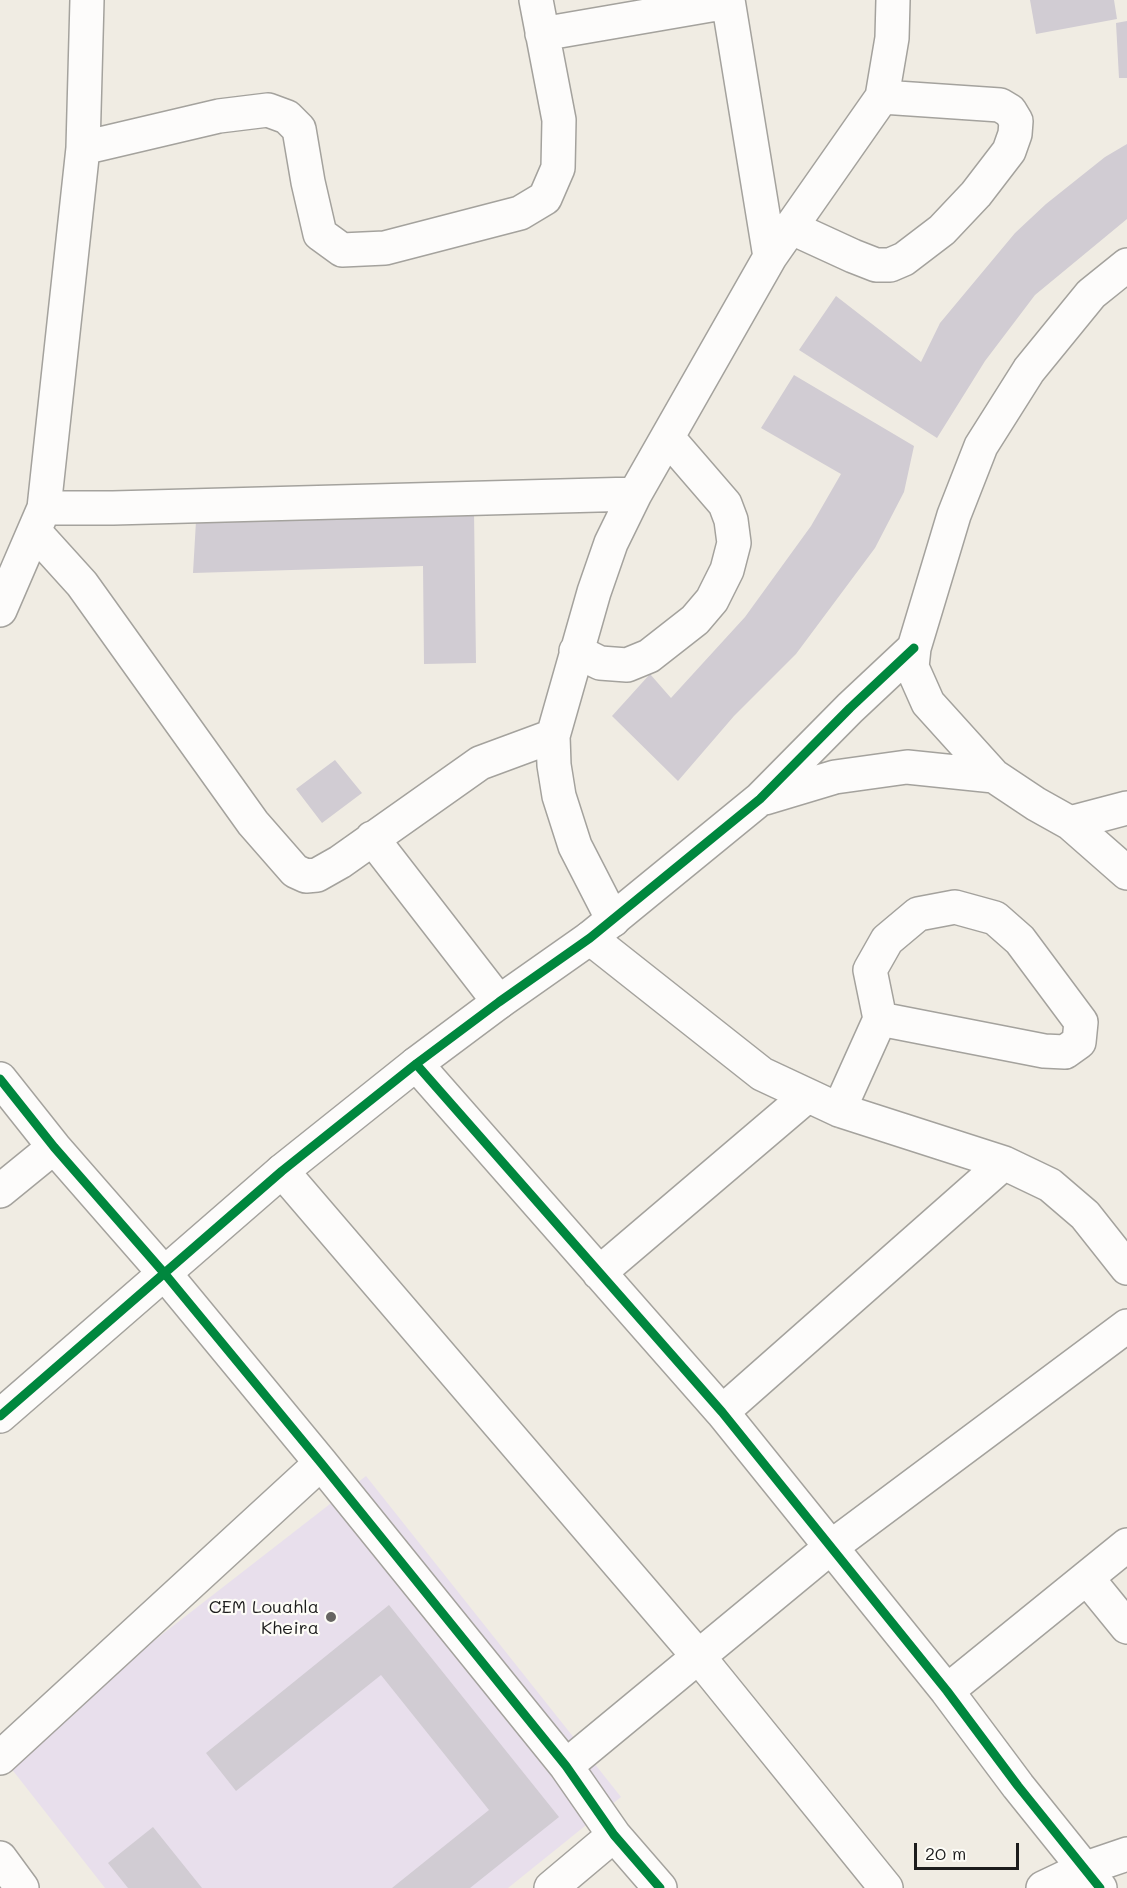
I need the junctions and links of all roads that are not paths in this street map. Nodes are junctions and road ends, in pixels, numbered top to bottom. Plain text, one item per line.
1 (87, 0) edge
2 (536, 0) edge
3 (893, 0) edge
4 (728, 1) edge
5 (542, 33) junction
6 (882, 97) junction
7 (83, 148) junction
8 (792, 228) junction
9 (770, 257) junction
10 (1127, 265) edge
11 (668, 438) junction
12 (635, 494) junction
13 (39, 519) junction
14 (0, 610) edge
15 (914, 648) junction
16 (576, 651) junction
17 (553, 736) junction
18 (994, 776) junction
19 (760, 799) junction
20 (1127, 808) edge
21 (1070, 822) junction
22 (372, 838) junction
23 (1127, 873) edge
24 (602, 929) junction
25 (499, 1002) junction
26 (880, 1019) junction
27 (416, 1064) junction
28 (0, 1079) edge
29 (807, 1096) junction
30 (839, 1110) junction
31 (54, 1147) junction
32 (1004, 1163) junction
33 (282, 1171) junction
34 (0, 1191) edge
35 (1117, 1234) edge
36 (1127, 1268) edge
37 (599, 1273) junction
38 (165, 1274) junction
39 (1127, 1326) edge
40 (722, 1412) junction
41 (0, 1416) edge
42 (321, 1463) junction
43 (1127, 1545) edge
44 (831, 1546) junction
45 (1087, 1578) junction
46 (1127, 1627) edge
47 (698, 1656) junction
48 (947, 1691) junction
49 (0, 1758) edge
50 (566, 1766) junction
51 (614, 1835) junction
52 (1127, 1854) edge
53 (0, 1858) edge
54 (1092, 1879) edge
55 (22, 1888) edge
56 (550, 1888) edge
57 (660, 1888) edge
58 (886, 1888) edge
59 (1043, 1888) edge

1 - 7 street
2 - 5 street
3 - 6 street
4 - 5 street
4 - 9 street
5 - 7 street
6 - 8 street
6 - 8 street
7 - 13 street
8 - 9 street
9 - 11 street
10 - 15 street
11 - 12 street
11 - 16 street
12 - 13 street
12 - 16 street
13 - 14 street
13 - 22 street
15 - 18 street
15 - 19 street
16 - 17 street
17 - 22 street
17 - 24 street
18 - 19 street
18 - 21 street
19 - 24 street
20 - 21 street
21 - 23 street
22 - 25 street
24 - 25 street
24 - 29 street
25 - 27 street
26 - 26 street
26 - 30 street
27 - 33 street
27 - 37 street
28 - 31 street
29 - 30 street
29 - 37 street
30 - 32 street
31 - 34 street
31 - 38 street
32 - 35 street
32 - 40 street
33 - 38 street
33 - 47 street
35 - 36 street
37 - 40 street
38 - 41 street
38 - 42 street
39 - 44 street
40 - 44 street
42 - 49 street
42 - 50 street
43 - 45 street
44 - 47 street
44 - 48 street
45 - 46 street
45 - 48 street
47 - 50 street
47 - 58 street
48 - 54 street
50 - 51 street
51 - 56 street
51 - 57 street
52 - 54 street
53 - 55 street
54 - 59 street

